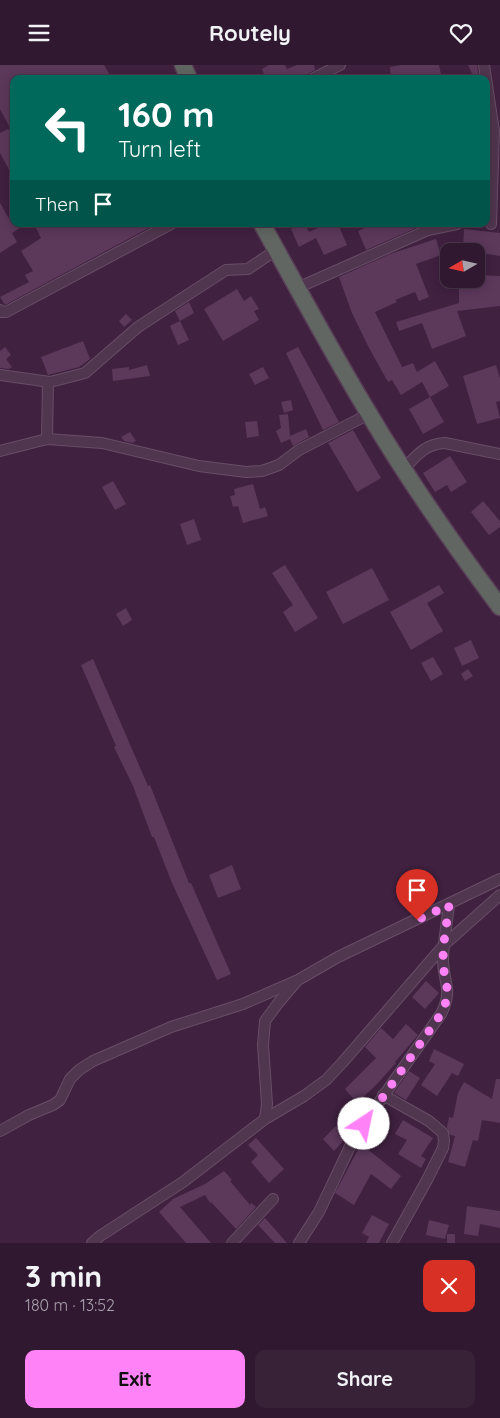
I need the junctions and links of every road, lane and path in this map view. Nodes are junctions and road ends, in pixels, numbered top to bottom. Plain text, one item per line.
1 (340, 65) edge
2 (320, 75) edge
3 (490, 105) edge
4 (492, 225) edge
5 (165, 227) edge
6 (264, 227) edge
7 (442, 227) edge
8 (276, 250) junction
9 (297, 288) junction
10 (0, 310) edge
11 (0, 375) edge
12 (48, 382) junction
13 (369, 414) junction
14 (47, 439) junction
15 (0, 451) edge
16 (500, 454) edge
17 (404, 469) junction
18 (500, 607) edge
19 (500, 879) edge
20 (500, 895) edge
21 (449, 905) junction
22 (445, 943) junction
23 (298, 980) junction
24 (382, 1095) junction
25 (265, 1119) junction
26 (0, 1131) edge
27 (274, 1199) dead end
28 (92, 1243) edge
29 (232, 1243) edge
30 (298, 1243) edge
31 (392, 1243) edge

1 - 2 street
3 - 4 street
5 - 10 street
6 - 8 highway
7 - 9 street
8 - 9 highway
8 - 12 street
9 - 13 highway
11 - 12 street
12 - 14 street
13 - 14 street
13 - 17 highway
14 - 15 street
16 - 17 street
17 - 18 highway
19 - 21 street
20 - 22 street
21 - 22 street
21 - 23 street
22 - 24 street
22 - 25 street
23 - 25 street
23 - 26 street
24 - 30 street
24 - 31 street
25 - 28 street
27 - 29 street

